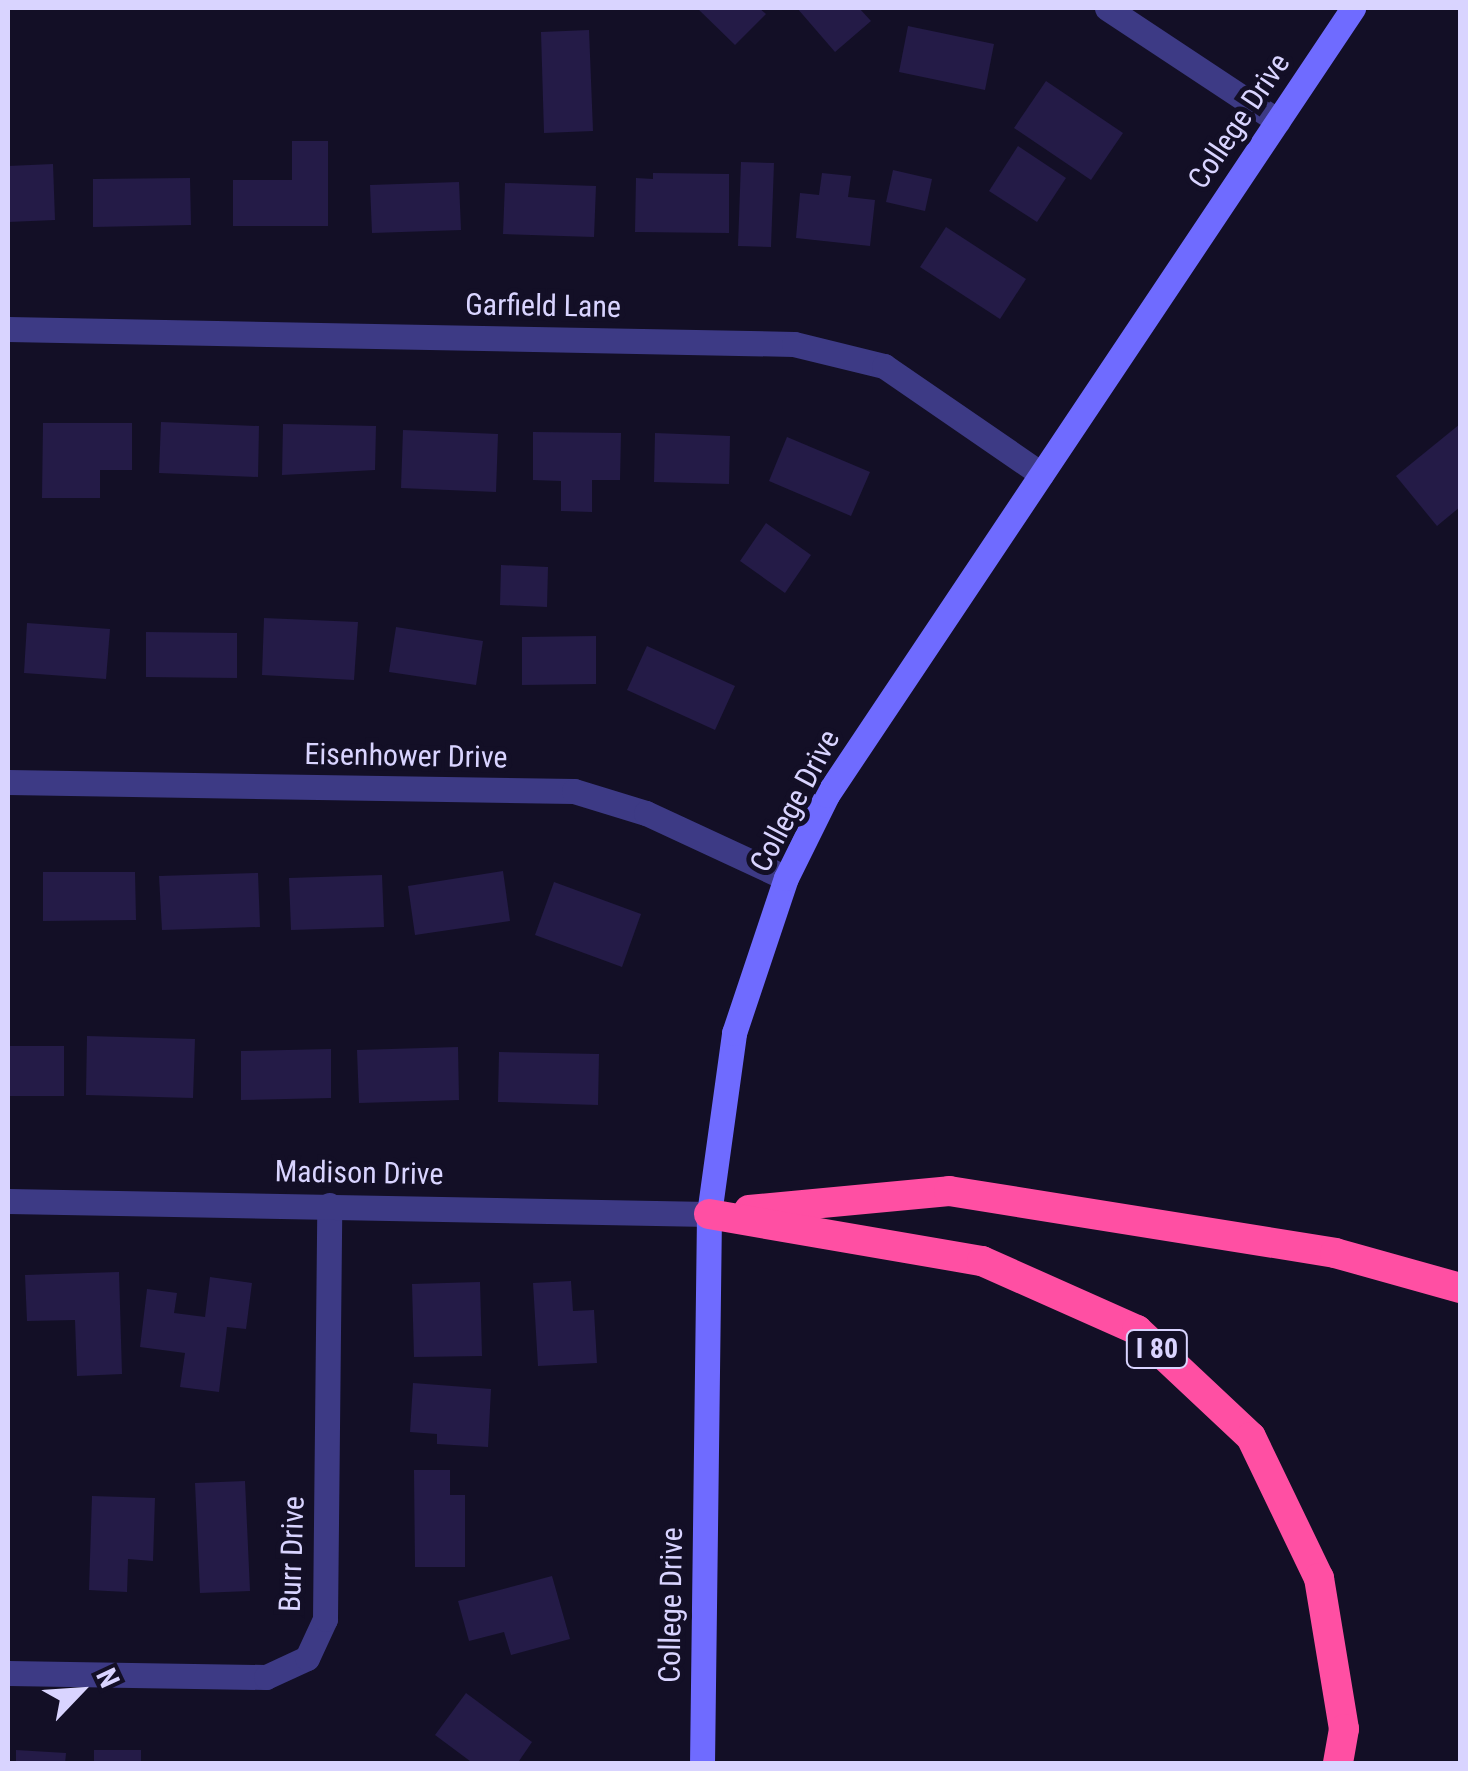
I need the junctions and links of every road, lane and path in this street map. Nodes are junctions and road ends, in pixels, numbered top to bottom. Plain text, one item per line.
1 (1107, 8) edge
2 (1353, 8) edge
3 (1278, 121) junction
4 (8, 329) edge
5 (1042, 474) junction
6 (8, 782) edge
7 (786, 878) junction
8 (8, 1201) edge
9 (330, 1205) junction
10 (709, 1214) junction
11 (1460, 1288) edge
12 (8, 1673) edge
13 (702, 1764) edge
14 (1338, 1764) edge

1 - 3 street
2 - 3 main road, College Drive
3 - 5 main road, College Drive
4 - 5 street, Garfield Lane
5 - 7 main road, College Drive
6 - 7 street, Eisenhower Drive
7 - 10 main road, College Drive
8 - 9 street, Madison Drive
9 - 10 street, Madison Drive
9 - 12 street, Burr Drive
10 - 11 highway
10 - 13 main road, College Drive
10 - 14 highway, I 80

